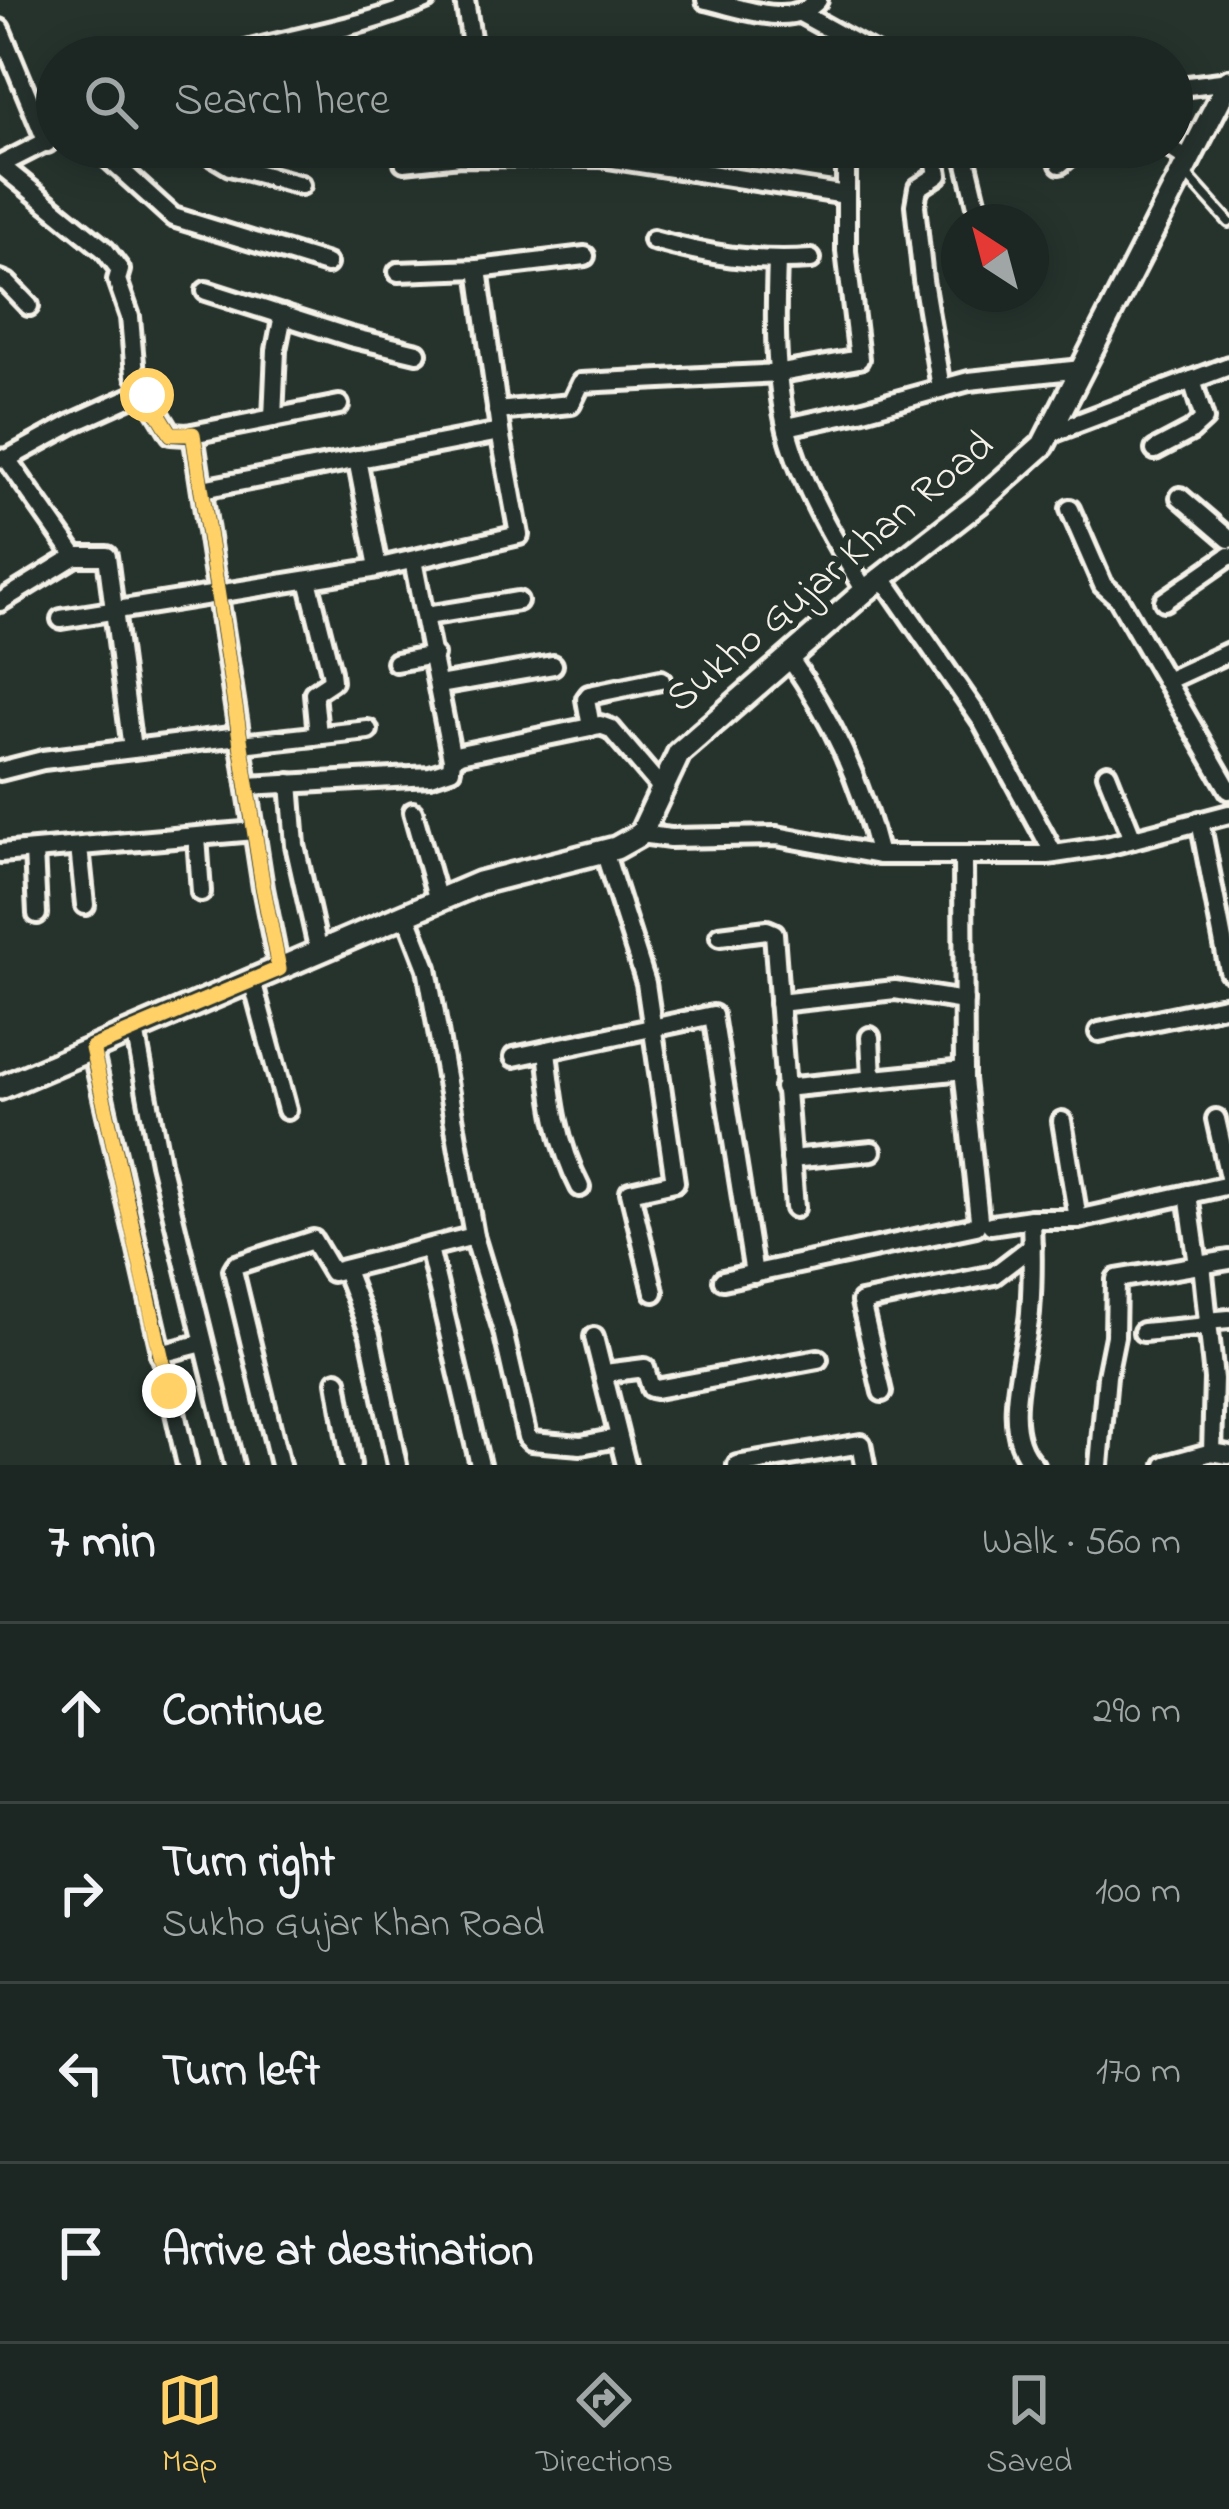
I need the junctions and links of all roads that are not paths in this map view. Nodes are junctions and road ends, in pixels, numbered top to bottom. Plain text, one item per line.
1 (426, 0) edge
2 (465, 0) edge
3 (706, 0) edge
4 (818, 0) edge
5 (802, 14) junction
6 (0, 29) edge
7 (313, 36) edge
8 (471, 36) edge
9 (842, 36) edge
10 (1193, 90) edge
11 (1227, 92) edge
12 (36, 106) edge
13 (36, 148) edge
14 (1193, 153) edge
15 (0, 165) edge
16 (118, 168) edge
17 (237, 168) edge
18 (665, 168) edge
19 (846, 168) edge
20 (936, 168) edge
21 (968, 168) edge
22 (1184, 168) edge
23 (1188, 168) edge
24 (301, 185) dead end
25 (846, 196) junction
26 (977, 204) edge
27 (1229, 222) edge
28 (653, 240) dead end
29 (585, 256) dead end
30 (811, 259) dead end
31 (777, 261) junction
32 (327, 264) dead end
33 (478, 269) junction
34 (398, 272) dead end
35 (0, 280) edge
36 (206, 291) dead end
37 (29, 306) dead end
38 (283, 315) junction
39 (416, 353) dead end
40 (1229, 366) edge
41 (1082, 369) junction
42 (781, 374) junction
43 (1192, 380) junction
44 (941, 388) junction
45 (144, 391) junction
46 (339, 405) dead end
47 (497, 411) junction
48 (273, 418) junction
49 (787, 427) junction
50 (500, 432) junction
51 (193, 434) junction
52 (1049, 434) junction
53 (1155, 450) dead end
54 (4, 459) edge
55 (357, 459) junction
56 (202, 489) junction
57 (1180, 497) dead end
58 (1070, 509) dead end
59 (1229, 539) edge
60 (75, 556) junction
61 (1229, 556) edge
62 (413, 560) junction
63 (378, 567) junction
64 (308, 580) junction
65 (874, 584) junction
66 (220, 595) junction
67 (518, 601) dead end
68 (1164, 601) dead end
69 (0, 602) edge
70 (115, 611) junction
71 (426, 616) junction
72 (61, 619) dead end
73 (1229, 652) edge
74 (434, 655) junction
75 (789, 657) junction
76 (395, 662) dead end
77 (553, 664) dead end
78 (661, 680) dead end
79 (1166, 681) junction
80 (439, 685) junction
81 (591, 727) junction
82 (368, 730) dead end
83 (318, 735) junction
84 (240, 740) junction
85 (132, 749) junction
86 (452, 759) junction
87 (0, 771) edge
88 (1107, 774) dead end
89 (290, 783) junction
90 (248, 786) junction
91 (663, 790) junction
92 (1229, 790) edge
93 (413, 812) dead end
94 (1229, 814) edge
95 (1201, 820) junction
96 (255, 831) junction
97 (641, 834) junction
98 (196, 837) junction
99 (1133, 839) junction
100 (79, 847) junction
101 (34, 850) junction
102 (604, 851) junction
103 (0, 853) edge
104 (1054, 854) junction
105 (879, 855) junction
106 (963, 857) junction
107 (201, 892) dead end
108 (438, 901) junction
109 (85, 905) dead end
110 (37, 914) dead end
111 (406, 914) junction
112 (720, 936) dead end
113 (319, 952) junction
114 (279, 969) junction
115 (1229, 971) edge
116 (251, 980) junction
117 (964, 1000) junction
118 (779, 1003) junction
119 (1229, 1005) edge
120 (651, 1028) junction
121 (135, 1030) junction
122 (1099, 1032) dead end
123 (870, 1037) dead end
124 (92, 1048) junction
125 (548, 1050) junction
126 (514, 1057) dead end
127 (964, 1070) junction
128 (872, 1078) junction
129 (0, 1088) edge
130 (784, 1088) junction
131 (287, 1110) dead end
132 (1216, 1119) dead end
133 (1062, 1120) dead end
134 (872, 1151) dead end
135 (790, 1159) junction
136 (1229, 1181) edge
137 (580, 1187) dead end
138 (1188, 1194) junction
139 (795, 1208) dead end
140 (1030, 1219) junction
141 (1078, 1220) junction
142 (992, 1225) dead end
143 (474, 1236) junction
144 (1032, 1246) junction
145 (429, 1248) junction
146 (1229, 1260) edge
147 (1200, 1264) junction
148 (345, 1270) junction
149 (754, 1274) junction
150 (723, 1280) dead end
151 (654, 1292) dead end
152 (1229, 1319) edge
153 (1208, 1324) junction
154 (1143, 1332) dead end
155 (594, 1336) dead end
156 (203, 1343) junction
157 (160, 1354) junction
158 (818, 1359) dead end
159 (604, 1373) junction
160 (337, 1382) dead end
161 (882, 1392) dead end
162 (617, 1438) junction
163 (1224, 1455) edge
164 (788, 1461) edge
165 (187, 1465) edge
166 (234, 1465) edge
167 (280, 1465) edge
168 (351, 1465) edge
169 (397, 1465) edge
170 (480, 1465) edge
171 (626, 1465) edge
172 (737, 1465) edge
173 (865, 1465) edge
174 (1034, 1465) edge
175 (1099, 1465) edge
176 (1165, 1465) edge

1 - 7 street
2 - 8 street
3 - 5 street
4 - 5 street
5 - 9 street
6 - 12 street
10 - 11 street
11 - 14 main road, Sukho Gujar Khan Road
13 - 15 street
15 - 45 street
16 - 32 street
17 - 24 street
18 - 25 street
19 - 25 street
20 - 44 street
21 - 26 street
22 - 41 main road, Sukho Gujar Khan Road
23 - 27 lane
25 - 42 street
28 - 31 street
29 - 33 street
30 - 31 street
31 - 42 street
33 - 34 street
33 - 47 street
35 - 37 street
36 - 38 street
38 - 39 street
38 - 48 street
40 - 43 street
41 - 44 street
41 - 52 main road, Sukho Gujar Khan Road
42 - 47 street
42 - 49 street
43 - 52 street
43 - 53 street
44 - 49 street
45 - 51 street
45 - 54 street
46 - 48 street
47 - 50 street
48 - 51 street
49 - 65 street
50 - 55 street
50 - 62 street
51 - 56 street
52 - 65 main road, Sukho Gujar Khan Road
54 - 60 street
55 - 56 street
55 - 63 street
56 - 66 street
57 - 59 street
58 - 79 street
60 - 69 street
60 - 70 street
61 - 68 street
62 - 63 street
62 - 71 street
63 - 64 street
64 - 66 street
64 - 83 street
65 - 75 main road, Sukho Gujar Khan Road
65 - 104 street
66 - 70 street
66 - 84 street
67 - 71 street
70 - 72 street
70 - 85 street
71 - 74 street
73 - 79 street
74 - 76 street
74 - 80 street
75 - 91 main road, Sukho Gujar Khan Road
75 - 105 street
77 - 80 street
78 - 81 street
79 - 92 street
80 - 86 street
81 - 86 street
81 - 91 street
82 - 83 street
83 - 84 street
84 - 85 street
84 - 90 street
85 - 87 street
86 - 89 street
88 - 99 street
89 - 90 street
89 - 113 street
90 - 96 street
91 - 97 main road, Sukho Gujar Khan Road
93 - 108 street
94 - 95 street
95 - 99 street
95 - 115 street
96 - 98 street
96 - 114 street
97 - 102 main road
97 - 105 street
98 - 100 street
98 - 107 street
99 - 104 street
100 - 101 street
100 - 109 street
101 - 103 street
101 - 110 street
102 - 108 main road
102 - 120 street
104 - 106 street
105 - 106 street
106 - 117 street
108 - 111 main road
111 - 113 main road
111 - 143 street
112 - 118 street
113 - 114 main road
114 - 116 main road
116 - 121 main road
116 - 131 street
117 - 118 street
117 - 127 street
118 - 130 street
119 - 122 street
120 - 125 street
120 - 149 street
120 - 151 street
121 - 124 main road
121 - 156 street
123 - 128 street
124 - 129 main road
124 - 157 street
125 - 126 street
125 - 137 street
127 - 128 street
127 - 149 street
128 - 130 street
130 - 135 street
132 - 136 street
133 - 141 street
134 - 135 street
135 - 139 street
136 - 138 street
138 - 141 street
138 - 147 street
140 - 141 street
140 - 142 street
140 - 144 street
143 - 145 street
143 - 162 street
144 - 161 street
144 - 174 street
145 - 148 street
145 - 170 street
146 - 147 street
147 - 153 street
147 - 175 street
148 - 167 street
148 - 169 street
149 - 150 street
152 - 153 street
153 - 154 street
153 - 163 street
155 - 159 street
156 - 157 street
156 - 166 street
157 - 165 street
158 - 159 street
159 - 162 street
160 - 168 street
162 - 171 street
163 - 176 street
164 - 172 street
164 - 173 street

